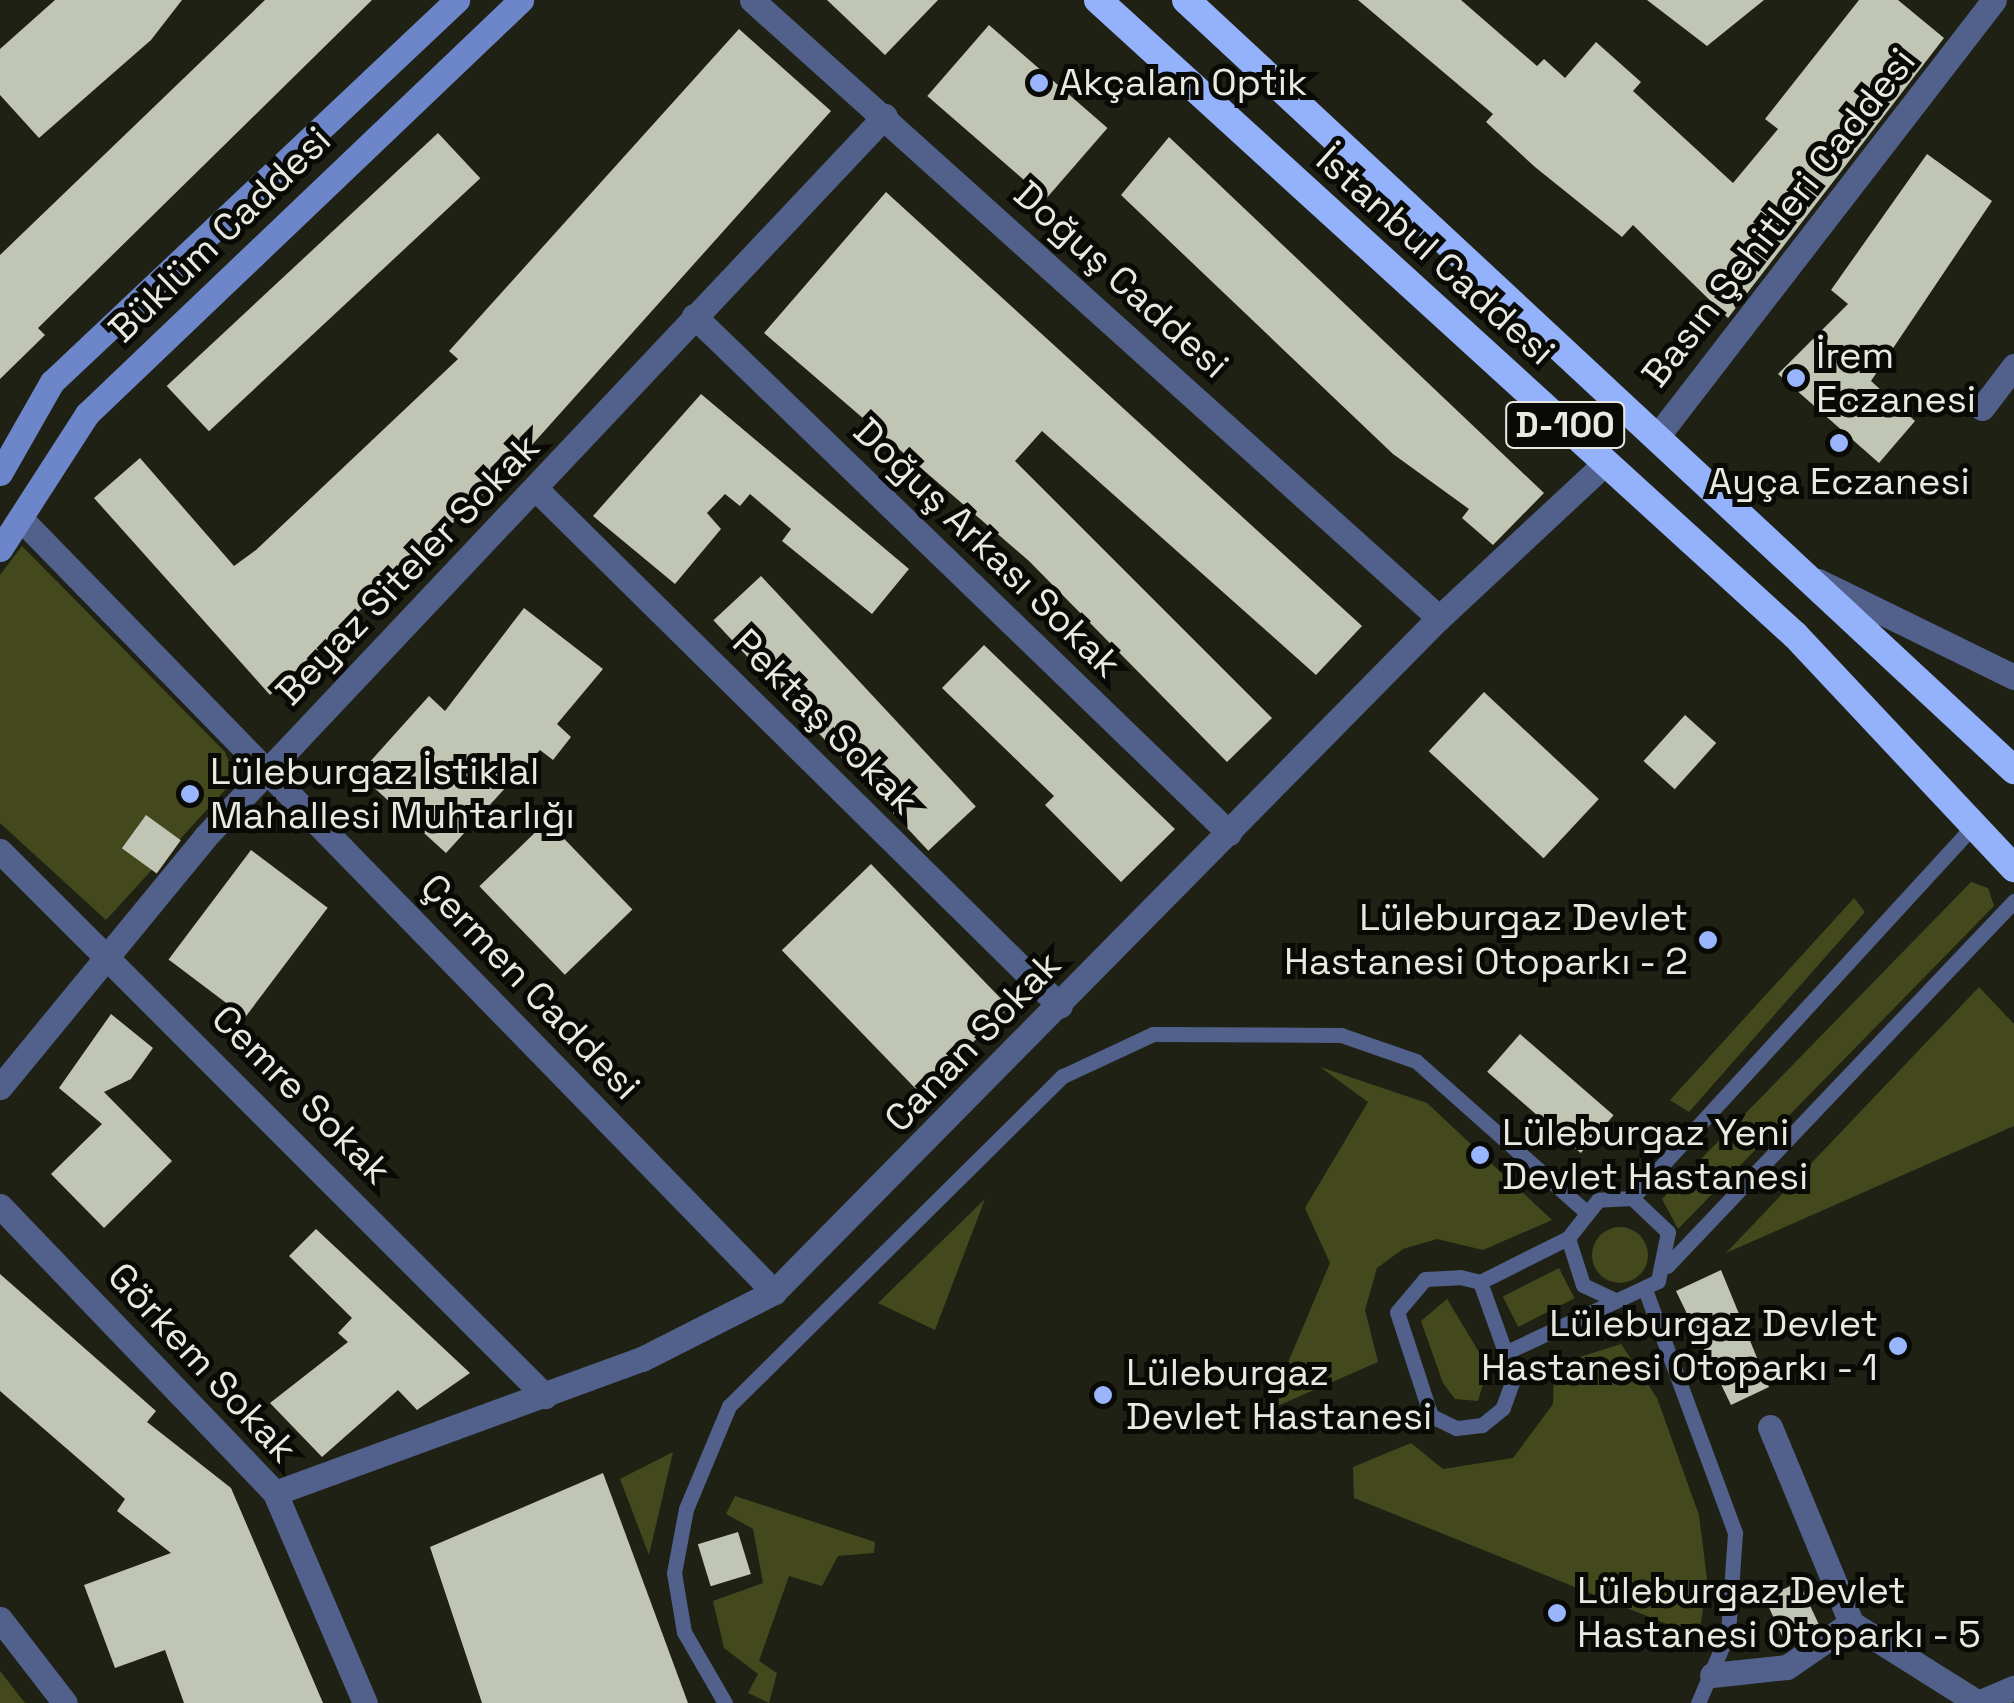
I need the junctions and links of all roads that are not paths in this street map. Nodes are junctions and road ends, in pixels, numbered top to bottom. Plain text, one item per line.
1 (457, 0) edge
2 (521, 0) edge
3 (752, 0) edge
4 (1098, 0) edge
5 (1186, 0) edge
6 (1986, 3) edge
7 (2014, 18) edge
8 (884, 116) junction
9 (694, 316) junction
10 (2014, 366) edge
11 (1982, 408) dead end
12 (1659, 434) junction
13 (1606, 462) junction
14 (0, 473) edge
15 (538, 491) junction
16 (11, 514) edge
17 (0, 548) edge
18 (1818, 581) junction
19 (1439, 618) junction
20 (2014, 677) edge
21 (2014, 770) edge
22 (268, 771) junction
23 (1974, 824) junction
24 (1229, 833) junction
25 (0, 850) edge
26 (2014, 868) edge
27 (2014, 901) edge
28 (104, 950) junction
29 (1060, 1006) junction
30 (0, 1086) edge
31 (1632, 1198) junction
32 (0, 1206) edge
33 (1584, 1210) junction
34 (1568, 1238) junction
35 (1667, 1266) junction
36 (1480, 1282) junction
37 (774, 1292) junction
38 (1646, 1292) junction
39 (1613, 1299) junction
40 (1511, 1350) junction
41 (545, 1396) junction
42 (1770, 1427) dead end
43 (275, 1493) junction
44 (0, 1619) edge
45 (1852, 1623) junction
46 (1712, 1674) junction
47 (2014, 1688) edge
48 (65, 1703) edge
49 (365, 1703) edge
50 (724, 1703) edge
51 (1698, 1703) edge
52 (1978, 1703) edge

1 - 14 main road, Büklüm Caddesi
2 - 16 main road, Büklüm Caddesi
3 - 8 street, Doğuş Caddesi
4 - 13 highway, İstanbul Caddesi / D-100
5 - 12 highway, İstanbul Caddesi / D-100
6 - 7 street
6 - 12 street, Basın Şehitleri Caddesi
8 - 9 street, Beyaz Siteler Sokak
8 - 19 street, Doğuş Caddesi
9 - 15 street, Beyaz Siteler Sokak
9 - 24 street, Doğuş Arkası Sokak
10 - 11 street
12 - 18 highway, İstanbul Caddesi / D-100
13 - 19 street, Canan Sokak
13 - 23 highway, İstanbul Caddesi / D-100
15 - 22 street, Beyaz Siteler Sokak
15 - 29 street, Pektaş Sokak
16 - 17 main road, Büklüm Caddesi
16 - 22 street, Çermen Caddesi
18 - 20 street
18 - 21 highway, İstanbul Caddesi / D-100
19 - 24 street, Canan Sokak
22 - 28 street, Beyaz Siteler Sokak
22 - 37 street, Çermen Caddesi
23 - 26 highway, İstanbul Caddesi / D-100
23 - 31 lane
24 - 29 street, Canan Sokak
25 - 28 street, Cemre Sokak
27 - 35 lane
28 - 30 street, Beyaz Siteler Sokak
28 - 41 street, Cemre Sokak
29 - 37 street, Canan Sokak
31 - 33 lane
31 - 35 lane
32 - 43 street, Görkem Sokak
33 - 34 lane
33 - 50 lane
34 - 36 lane
34 - 39 lane
35 - 38 lane
36 - 40 lane
36 - 40 lane
37 - 41 street, Canan Sokak
38 - 39 lane
38 - 46 lane
39 - 40 lane
41 - 43 street, Canan Sokak
42 - 45 street
43 - 49 street, Görkem Sokak
44 - 48 street
45 - 46 street
45 - 52 street
46 - 51 lane
47 - 52 street

